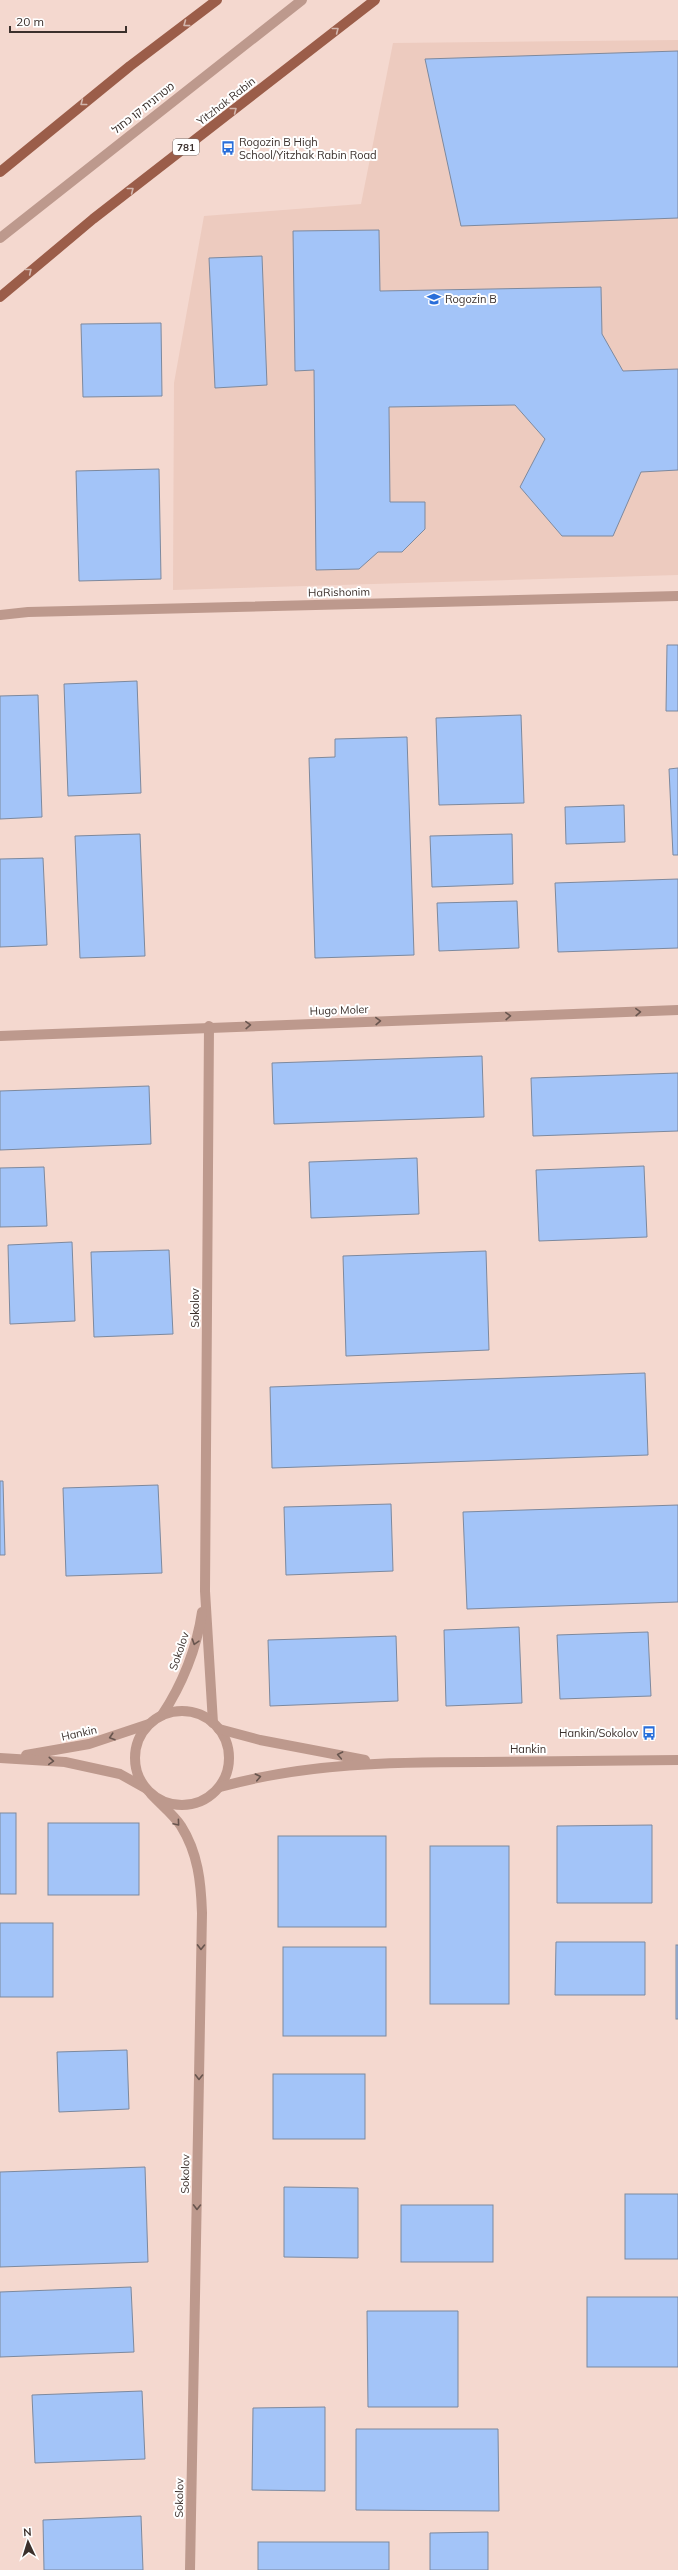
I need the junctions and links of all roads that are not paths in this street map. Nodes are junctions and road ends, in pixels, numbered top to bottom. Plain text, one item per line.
1 (217, 0) edge
2 (302, 0) edge
3 (375, 0) edge
4 (0, 172) edge
5 (0, 238) edge
6 (0, 297) edge
7 (678, 596) edge
8 (0, 615) edge
9 (678, 1010) edge
10 (209, 1026) junction
11 (0, 1036) edge
12 (205, 1590) junction
13 (162, 1715) junction
14 (149, 1724) junction
15 (216, 1726) junction
16 (0, 1758) edge
17 (12, 1758) junction
18 (678, 1760) edge
19 (378, 1762) junction
20 (220, 1787) junction
21 (148, 1792) junction
22 (190, 2570) edge

1 -> 4 main road
2 - 5 street, מטרונית קו כחול
6 -> 3 main road, Yitzhak Rabin / 781
7 - 8 street, HaRishonim
10 -> 9 street, Hugo Moler
10 - 11 street, Hugo Moler
10 - 12 street, Sokolov
12 -> 13 street, Sokolov
12 - 15 street, Sokolov
13 - 14 street
13 - 15 street
14 -> 17 street, Hankin
14 - 21 street
19 -> 15 street, Hankin
15 - 20 street
16 - 17 street, Hankin
17 -> 21 street, Hankin
18 - 19 street, Hankin
20 -> 19 street, Hankin
20 - 21 street
21 -> 22 street, Sokolov

